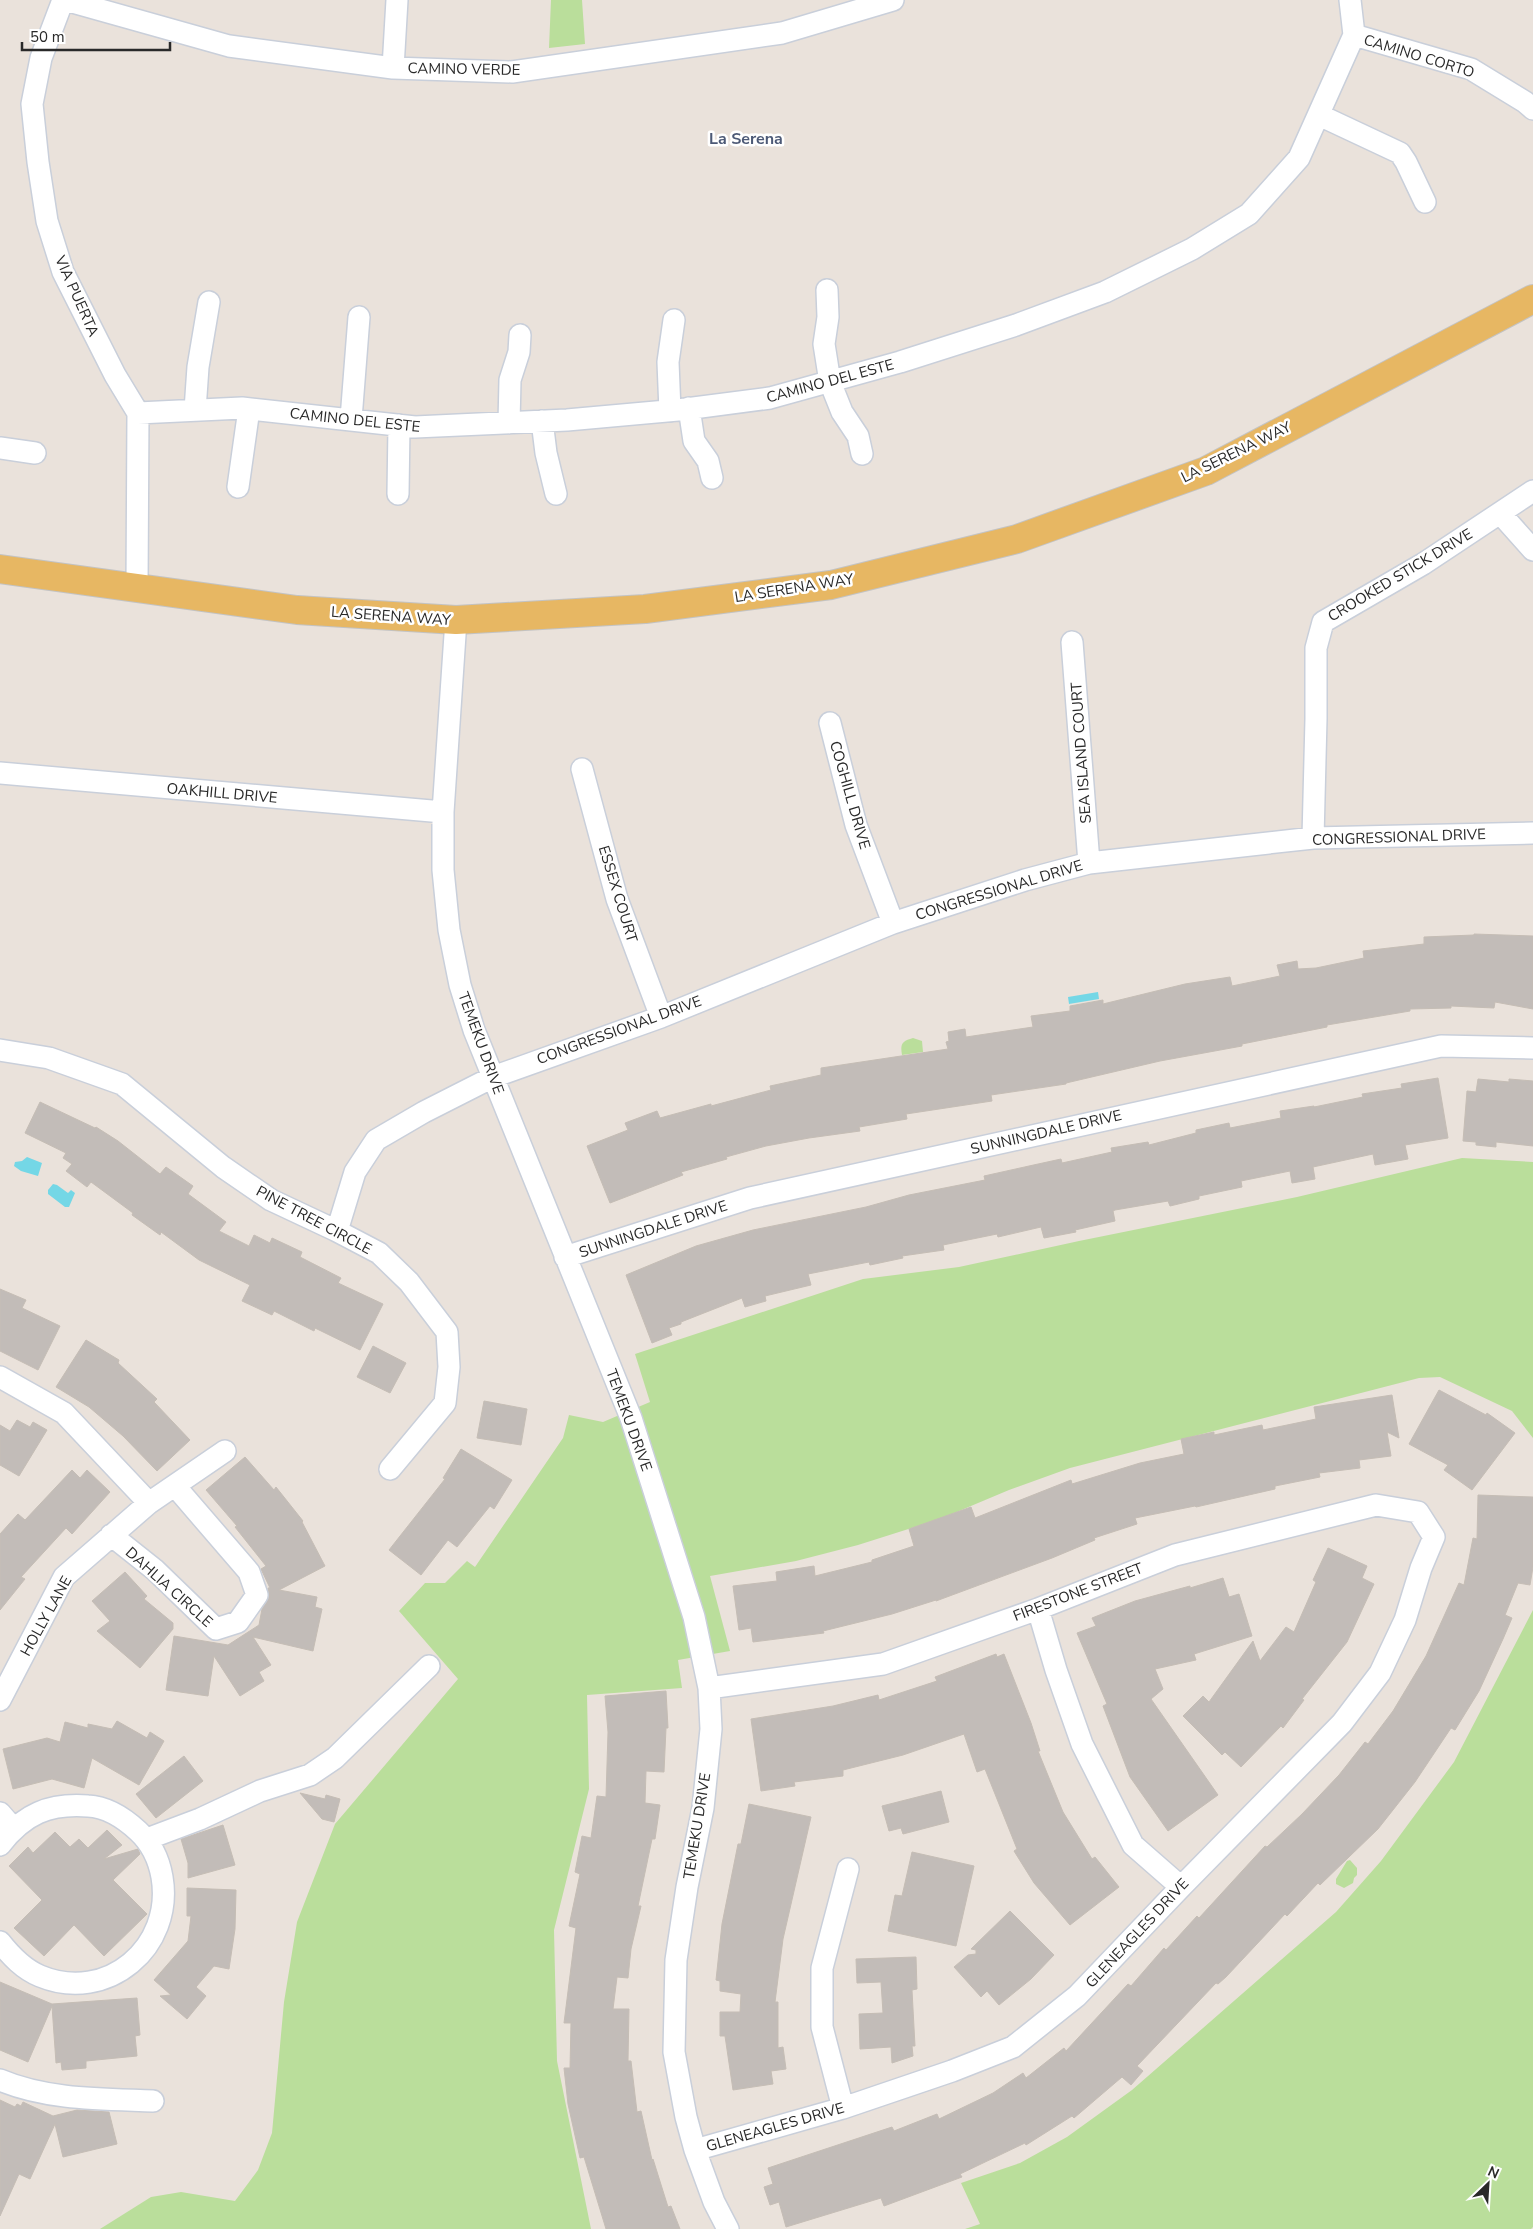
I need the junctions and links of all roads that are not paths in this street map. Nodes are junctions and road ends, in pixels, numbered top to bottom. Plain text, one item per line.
1 (64, 0) edge
2 (398, 0) edge
3 (894, 0) edge
4 (1350, 0) edge
5 (1354, 35) junction
6 (393, 68) junction
7 (1533, 110) edge
8 (1319, 115) junction
9 (1425, 202) dead end
10 (827, 290) dead end
11 (1533, 299) edge
12 (209, 302) dead end
13 (359, 317) dead end
14 (674, 320) dead end
15 (520, 335) dead end
16 (830, 382) junction
17 (249, 409) junction
18 (195, 410) junction
19 (680, 410) junction
20 (138, 413) junction
21 (351, 419) junction
22 (542, 421) junction
23 (509, 423) junction
24 (399, 426) junction
25 (0, 448) edge
26 (35, 453) dead end
27 (862, 454) dead end
28 (712, 478) dead end
29 (238, 487) dead end
30 (1533, 491) edge
31 (398, 494) dead end
32 (556, 494) dead end
33 (1500, 513) junction
34 (1533, 550) edge
35 (0, 569) edge
36 (137, 588) junction
37 (456, 620) junction
38 (1072, 642) dead end
39 (830, 723) dead end
40 (582, 768) dead end
41 (0, 773) edge
42 (443, 812) junction
43 (1533, 833) edge
44 (1313, 838) junction
45 (1089, 863) junction
46 (893, 923) junction
47 (661, 1016) junction
48 (1533, 1048) edge
49 (0, 1050) edge
50 (493, 1077) junction
51 (337, 1231) junction
52 (565, 1257) junction
53 (0, 1377) edge
54 (225, 1451) dead end
55 (390, 1468) dead end
56 (175, 1486) junction
57 (149, 1503) junction
58 (111, 1535) junction
59 (1434, 1537) joint
60 (1038, 1609) junction
61 (429, 1666) dead end
62 (709, 1688) junction
63 (0, 1700) edge
64 (6, 1821) edge
65 (147, 1839) junction
66 (0, 1845) edge
67 (848, 1869) dead end
68 (1180, 1886) junction
69 (0, 1942) edge
70 (0, 2080) edge
71 (153, 2101) dead end
72 (842, 2108) junction
73 (695, 2150) junction
74 (728, 2229) edge

1 - 6 street, CAMINO VERDE
1 - 20 street, VIA PUERTA
2 - 6 street
3 - 6 street, CAMINO VERDE
4 - 5 street
5 - 7 street, CAMINO CORTO
5 - 8 street, CAMINO DEL ESTE
8 - 9 street
8 - 16 street, CAMINO DEL ESTE
10 - 16 street
11 - 37 main road, LA SERENA WAY
12 - 18 street
13 - 21 street
14 - 19 street
15 - 23 street
16 - 19 street, CAMINO DEL ESTE
16 - 27 street
17 - 18 street, CAMINO DEL ESTE
17 - 21 street, CAMINO DEL ESTE
17 - 29 street
18 - 20 street, CAMINO DEL ESTE
19 - 22 street, CAMINO DEL ESTE
19 - 28 street
20 - 36 street
21 - 24 street, CAMINO DEL ESTE
22 - 23 street, CAMINO DEL ESTE
22 - 32 street
23 - 24 street, CAMINO DEL ESTE
24 - 31 street
25 - 26 street
30 - 33 street, CROOKED STICK DRIVE
33 - 34 street
33 - 44 street, CROOKED STICK DRIVE
35 - 36 main road, LA SERENA WAY
36 - 37 main road, LA SERENA WAY
37 - 42 street, TEMEKU DRIVE
38 - 45 street, SEA ISLAND COURT
39 - 46 street, COGHILL DRIVE
40 - 47 street, ESSEX COURT
41 - 42 street, OAKHILL DRIVE
42 - 50 street, TEMEKU DRIVE
43 - 44 street, CONGRESSIONAL DRIVE
44 - 45 street, CONGRESSIONAL DRIVE
45 - 46 street, CONGRESSIONAL DRIVE
46 - 47 street, CONGRESSIONAL DRIVE
47 - 50 street, CONGRESSIONAL DRIVE
48 - 52 street, SUNNINGDALE DRIVE
49 - 51 street, PINE TREE CIRCLE
50 - 51 street, CONGRESSIONAL DRIVE
50 - 52 street, TEMEKU DRIVE
51 - 55 street, PINE TREE CIRCLE
52 - 62 street, TEMEKU DRIVE
53 - 57 street
54 - 56 street, HOLLY LANE
56 - 57 street, HOLLY LANE
56 - 58 street, DAHLIA CIRCLE
57 - 58 street, HOLLY LANE
58 - 63 street, HOLLY LANE
59 - 60 street, FIRESTONE STREET
59 - 68 street, GLENEAGLES DRIVE
60 - 62 street, FIRESTONE STREET
60 - 68 street
61 - 65 street
62 - 73 street, TEMEKU DRIVE
64 - 65 street
64 - 66 street
65 - 69 street
67 - 72 street
68 - 72 street, GLENEAGLES DRIVE
70 - 71 street
72 - 73 street, GLENEAGLES DRIVE
73 - 74 street, TEMEKU DRIVE

